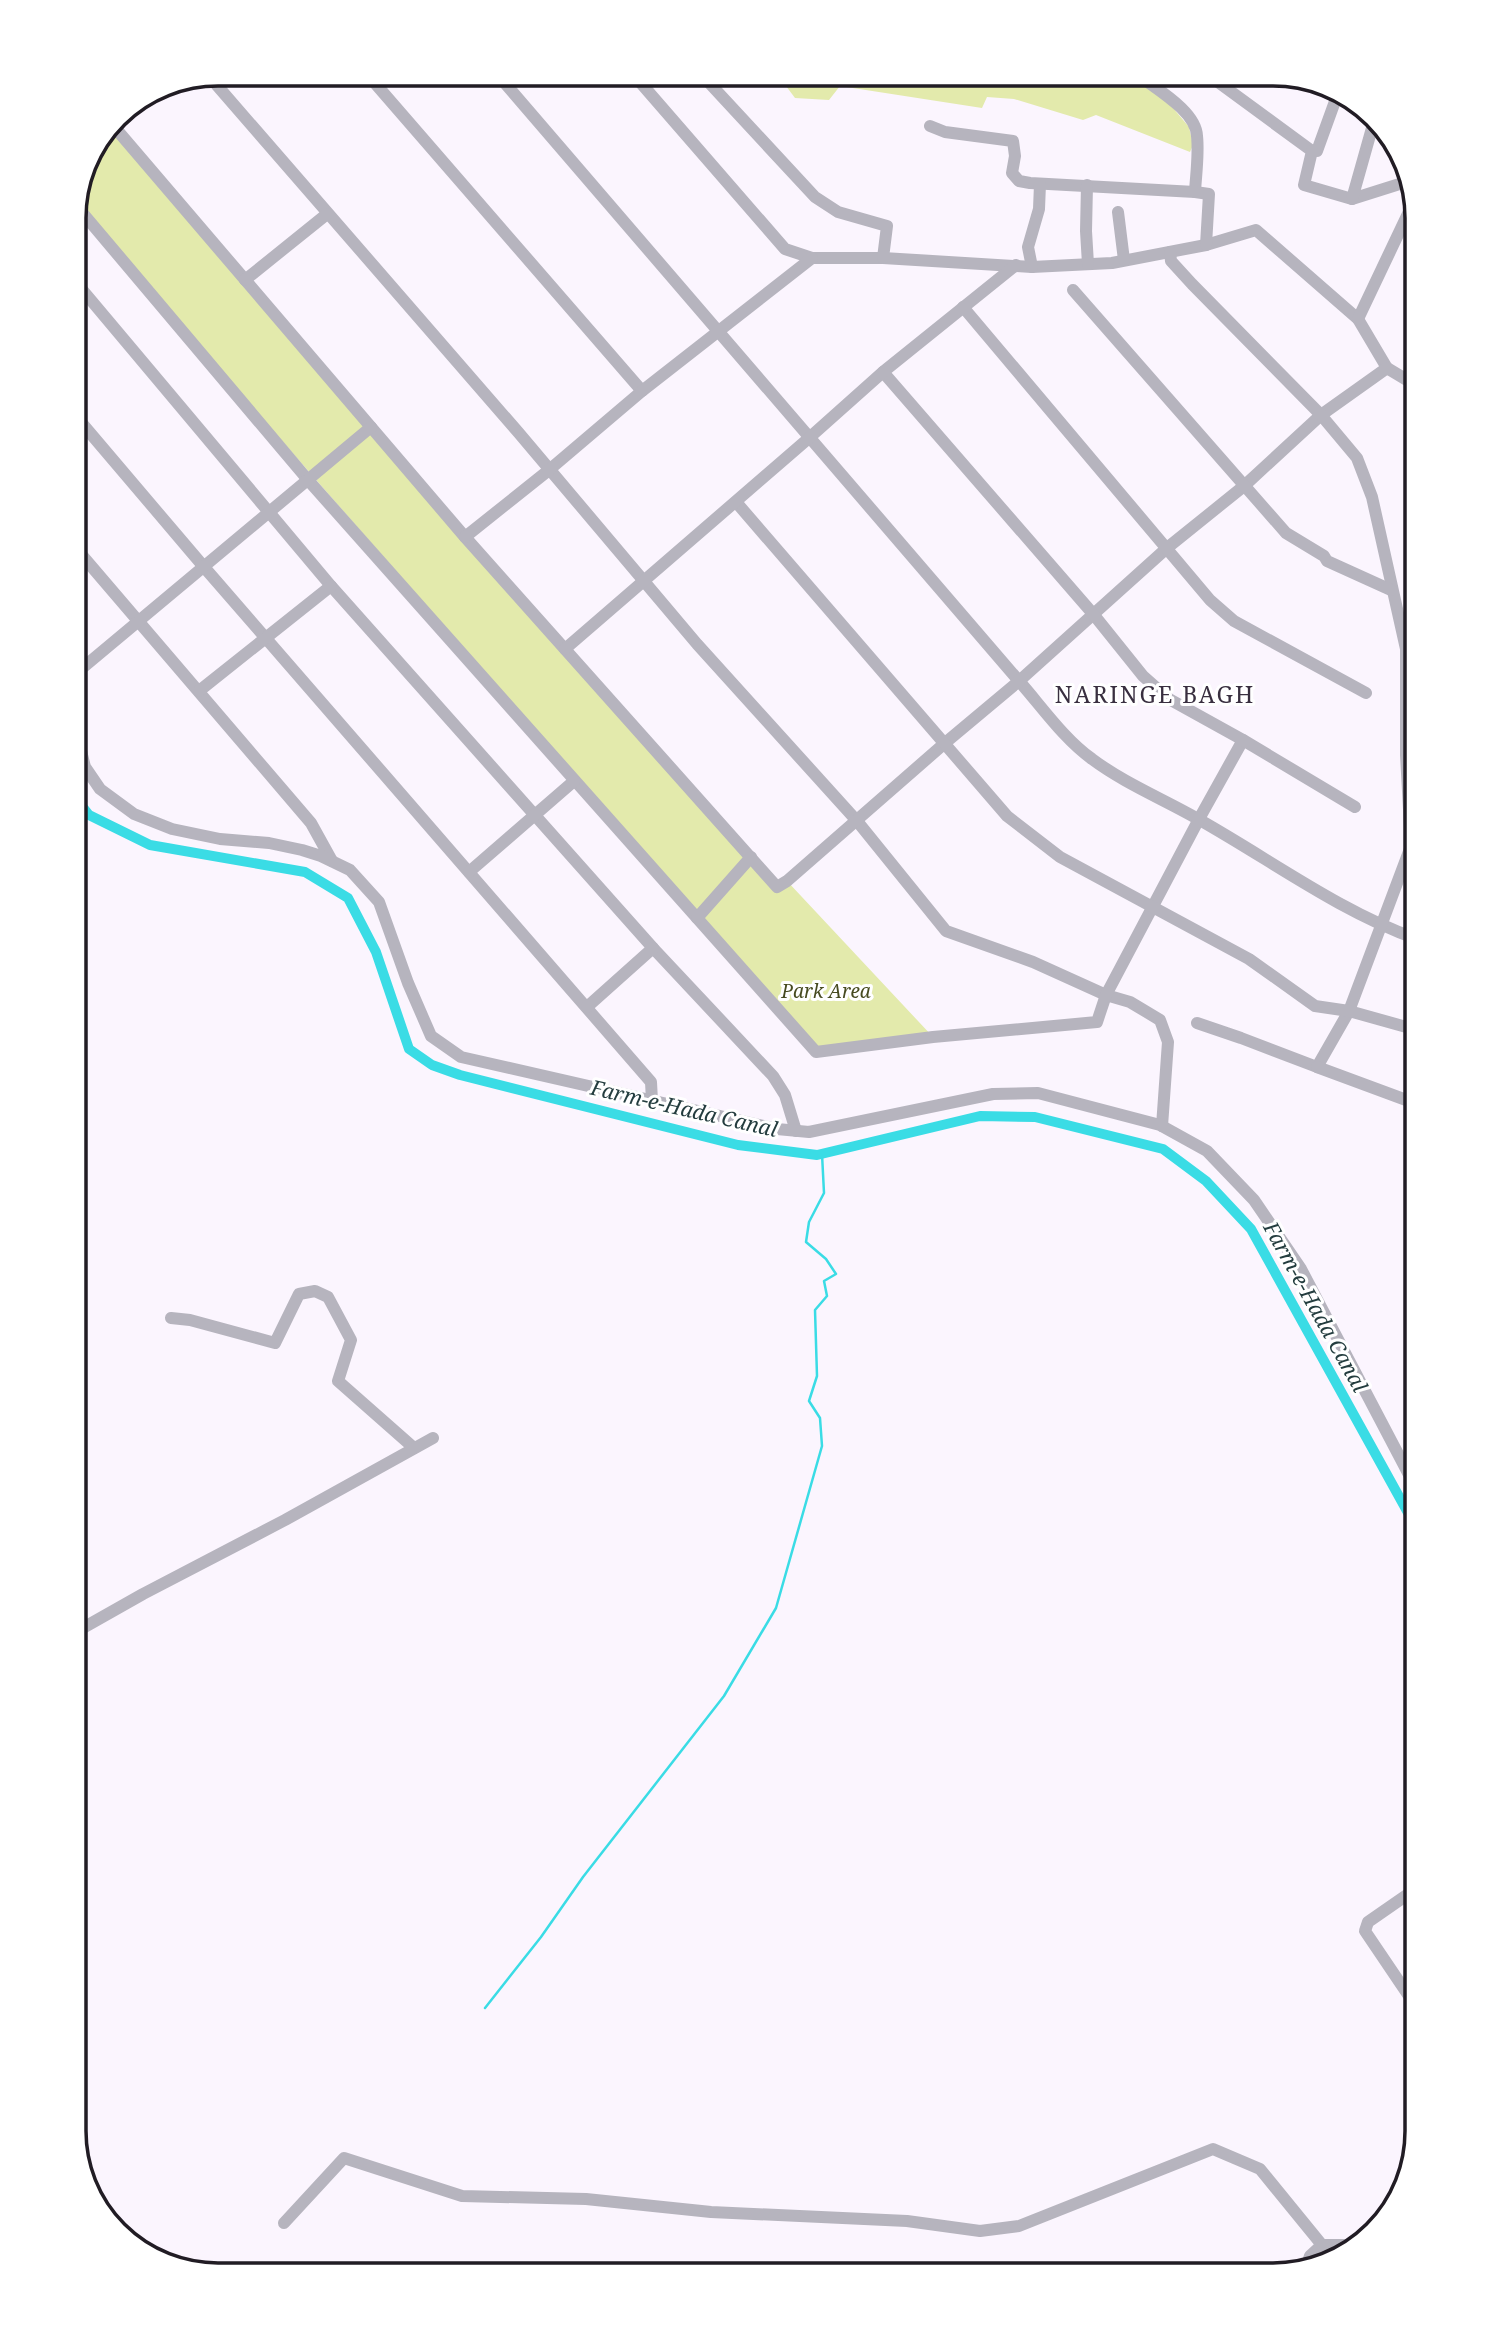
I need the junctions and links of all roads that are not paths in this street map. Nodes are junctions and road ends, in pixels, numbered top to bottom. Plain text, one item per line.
1 (217, 86) edge
2 (377, 86) edge
3 (507, 86) edge
4 (643, 86) edge
5 (712, 86) edge
6 (1153, 86) edge
7 (1223, 86) edge
8 (1335, 101) edge
9 (930, 126) dead end
10 (1372, 130) edge
11 (118, 131) edge
12 (1312, 151) junction
13 (1040, 184) junction
14 (1401, 184) edge
15 (1087, 185) junction
16 (1195, 192) junction
17 (1353, 199) junction
18 (1118, 212) dead end
19 (327, 214) junction
20 (86, 217) edge
21 (1405, 220) edge
22 (1206, 245) junction
23 (1170, 252) junction
24 (813, 258) junction
25 (883, 258) junction
26 (1124, 260) junction
27 (1088, 264) junction
28 (1016, 265) junction
29 (1032, 267) junction
30 (245, 280) junction
31 (1073, 290) dead end
32 (86, 294) edge
33 (963, 307) junction
34 (1358, 319) junction
35 (720, 330) junction
36 (1387, 368) junction
37 (883, 372) junction
38 (1405, 378) edge
39 (642, 391) junction
40 (1321, 415) junction
41 (371, 427) junction
42 (86, 428) edge
43 (809, 438) junction
44 (550, 470) junction
45 (308, 480) junction
46 (1244, 486) junction
47 (736, 502) junction
48 (268, 513) junction
49 (465, 537) junction
50 (1167, 548) junction
51 (86, 560) edge
52 (204, 567) junction
53 (643, 582) junction
54 (331, 586) junction
55 (1391, 590) junction
56 (1094, 615) junction
57 (139, 621) junction
58 (265, 638) junction
59 (1405, 645) edge
60 (565, 649) junction
61 (86, 665) edge
62 (1019, 681) junction
63 (199, 691) junction
64 (1366, 693) dead end
65 (1243, 740) junction
66 (945, 743) junction
67 (86, 768) edge
68 (574, 781) junction
69 (1355, 807) dead end
70 (535, 816) junction
71 (1199, 819) junction
72 (857, 821) junction
73 (751, 857) junction
74 (332, 861) junction
75 (1405, 868) edge
76 (469, 872) junction
77 (1152, 907) junction
78 (697, 918) junction
79 (1380, 925) junction
80 (1405, 934) edge
81 (653, 948) junction
82 (1106, 995) junction
83 (587, 1007) junction
84 (1349, 1011) junction
85 (1197, 1023) dead end
86 (1405, 1026) edge
87 (1317, 1067) junction
88 (1405, 1099) edge
89 (652, 1101) junction
90 (1162, 1126) junction
91 (796, 1131) junction
92 (171, 1318) dead end
93 (433, 1438) dead end
94 (414, 1448) junction
95 (1405, 1465) edge
96 (86, 1626) edge
97 (1405, 1897) edge
98 (1405, 1989) edge
99 (284, 2223) dead end
100 (1322, 2245) junction
101 (1340, 2245) edge
102 (1309, 2258) edge

1 - 19 street
2 - 39 street
3 - 35 street
4 - 24 street
5 - 25 street
6 - 16 street
7 - 12 street
8 - 12 street
9 - 13 street
10 - 17 street
11 - 30 street
12 - 17 street
13 - 15 street
13 - 29 street
14 - 17 street
15 - 16 street
15 - 27 street
16 - 22 street
18 - 26 street
19 - 30 street
19 - 44 street
20 - 45 street
21 - 34 street
22 - 23 street
22 - 34 street
23 - 26 street
23 - 40 street
24 - 25 street
24 - 35 street
25 - 28 street
26 - 27 street
27 - 29 street
28 - 29 street
28 - 33 street
30 - 41 street
31 - 46 street
32 - 48 street
33 - 37 street
33 - 50 street
34 - 36 street
35 - 39 street
35 - 43 street
36 - 38 street
36 - 40 street
37 - 43 street
37 - 56 street
39 - 44 street
40 - 46 street
40 - 55 street
41 - 45 street
41 - 49 street
42 - 52 street
43 - 47 street
43 - 62 street
44 - 49 street
44 - 53 street
45 - 48 street
45 - 68 street
46 - 50 street
46 - 55 street
47 - 53 street
47 - 66 street
48 - 52 street
48 - 54 street
49 - 60 street
50 - 56 street
50 - 64 street
51 - 57 street
52 - 57 street
52 - 58 street
53 - 60 street
53 - 72 street
54 - 58 street
54 - 70 street
55 - 59 street
56 - 62 street
56 - 65 street
57 - 61 street
57 - 63 street
58 - 63 street
58 - 76 street
60 - 73 street
62 - 66 street
62 - 71 street
63 - 74 street
65 - 69 street
65 - 71 street
66 - 72 street
66 - 77 street
67 - 74 street
68 - 70 street
68 - 78 street
70 - 76 street
70 - 81 street
71 - 77 street
71 - 79 street
72 - 73 street
72 - 82 street
73 - 78 street
74 - 89 street
75 - 79 street
76 - 83 street
77 - 82 street
77 - 84 street
78 - 82 street
79 - 80 street
79 - 84 street
81 - 83 street
81 - 91 street
82 - 90 street
83 - 89 street
84 - 86 street
84 - 87 street
85 - 87 street
87 - 88 street
89 - 91 street
90 - 91 street
90 - 95 street
92 - 94 street
93 - 94 street
94 - 96 street
97 - 98 street
99 - 100 street
100 - 101 street
100 - 102 street

